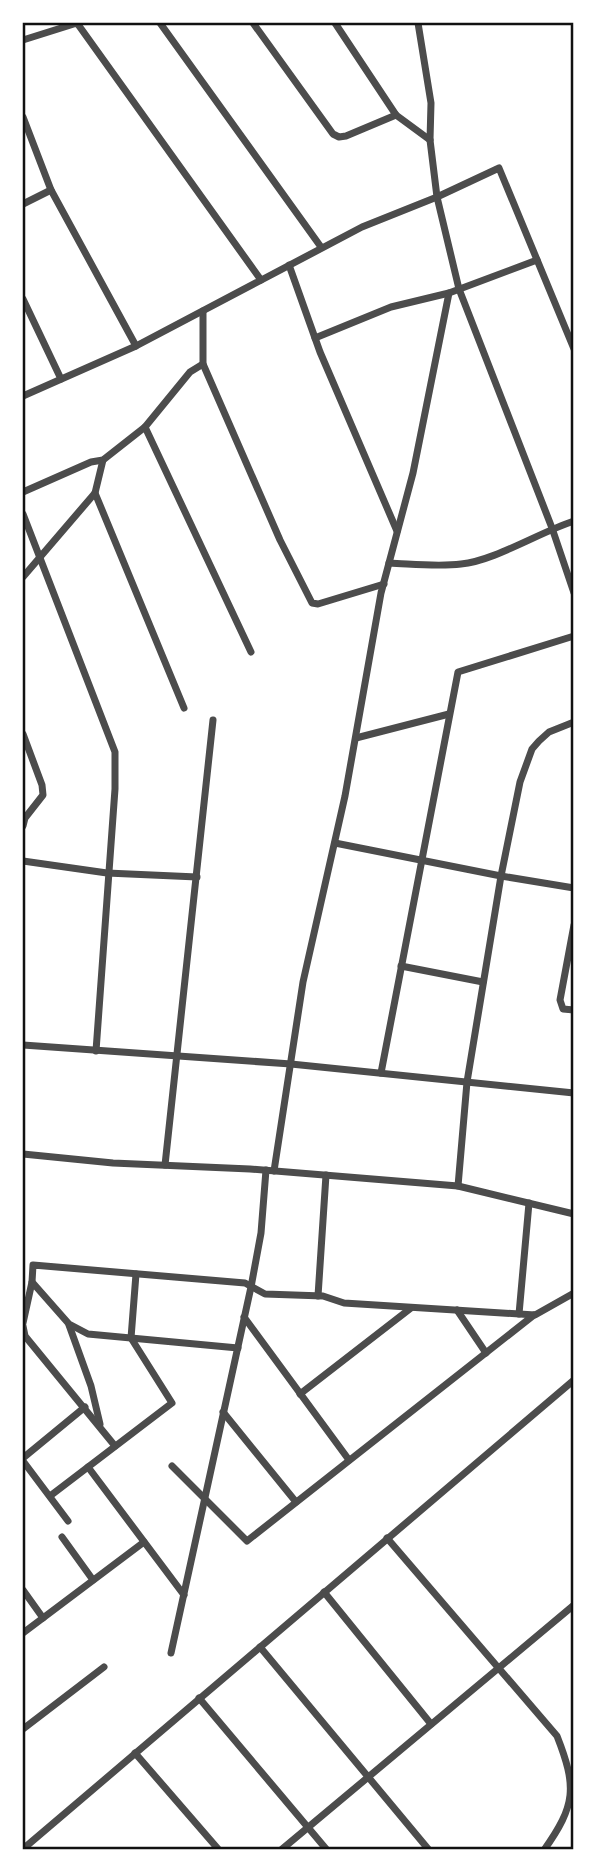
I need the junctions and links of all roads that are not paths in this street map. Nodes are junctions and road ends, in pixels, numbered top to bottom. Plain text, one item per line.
1 (160, 23) edge
2 (264, 23) edge
3 (335, 23) edge
4 (411, 23) edge
5 (418, 23) edge
6 (255, 25) edge
7 (420, 35) junction
8 (23, 40) edge
9 (396, 115) junction
10 (23, 117) edge
11 (430, 140) junction
12 (51, 190) junction
13 (437, 197) junction
14 (23, 204) edge
15 (321, 247) junction
16 (537, 260) junction
17 (289, 265) junction
18 (261, 280) junction
19 (459, 289) junction
20 (449, 293) junction
21 (23, 299) edge
22 (203, 311) junction
23 (316, 338) junction
24 (136, 345) junction
25 (574, 349) edge
26 (203, 364) junction
27 (61, 379) junction
28 (23, 396) edge
29 (145, 427) junction
30 (103, 460) junction
31 (23, 492) edge
32 (95, 493) junction
33 (23, 514) edge
34 (574, 522) edge
35 (552, 528) junction
36 (398, 531) junction
37 (40, 557) junction
38 (389, 563) junction
39 (23, 577) edge
40 (384, 584) junction
41 (574, 593) edge
42 (574, 636) edge
43 (251, 652) dead end
44 (184, 708) dead end
45 (449, 714) junction
46 (214, 720) dead end
47 (574, 722) edge
48 (23, 734) edge
49 (356, 738) junction
50 (23, 826) edge
51 (335, 843) junction
52 (421, 860) junction
53 (23, 861) edge
54 (107, 873) junction
55 (197, 877) junction
56 (501, 877) junction
57 (574, 888) edge
58 (574, 925) edge
59 (401, 966) junction
60 (483, 982) junction
61 (574, 1010) edge
62 (23, 1045) edge
63 (96, 1051) junction
64 (177, 1057) junction
65 (291, 1064) junction
66 (380, 1073) junction
67 (467, 1082) junction
68 (574, 1093) edge
69 (23, 1154) edge
70 (166, 1165) junction
71 (270, 1171) junction
72 (326, 1175) junction
73 (458, 1186) junction
74 (529, 1203) junction
75 (574, 1214) edge
76 (136, 1274) junction
77 (23, 1275) edge
78 (33, 1280) junction
79 (251, 1287) junction
80 (574, 1293) edge
81 (318, 1296) junction
82 (412, 1308) junction
83 (457, 1310) junction
84 (519, 1314) junction
85 (535, 1315) junction
86 (244, 1317) junction
87 (69, 1324) junction
88 (23, 1325) edge
89 (131, 1338) junction
90 (238, 1348) junction
91 (486, 1353) junction
92 (574, 1380) edge
93 (300, 1394) junction
94 (85, 1407) junction
95 (223, 1412) junction
96 (100, 1427) junction
97 (115, 1446) junction
98 (23, 1459) edge
99 (349, 1460) junction
100 (172, 1466) dead end
101 (88, 1467) junction
102 (50, 1496) junction
103 (205, 1499) junction
104 (296, 1502) junction
105 (68, 1521) dead end
106 (62, 1537) dead end
107 (387, 1538) junction
108 (144, 1542) junction
109 (93, 1580) junction
110 (23, 1590) edge
111 (324, 1592) junction
112 (184, 1594) junction
113 (574, 1605) edge
114 (43, 1618) junction
115 (23, 1633) edge
116 (260, 1647) junction
117 (171, 1653) dead end
118 (104, 1667) dead end
119 (499, 1668) junction
120 (200, 1698) junction
121 (431, 1724) junction
122 (23, 1729) edge
123 (135, 1753) junction
124 (368, 1777) junction
125 (308, 1827) junction
126 (23, 1849) edge
127 (219, 1850) edge
128 (281, 1850) edge
129 (327, 1850) edge
130 (429, 1850) edge
131 (544, 1850) edge

1 - 15 street
2 - 6 street
3 - 9 street
4 - 7 street
5 - 7 street
6 - 9 street
7 - 11 street
8 - 18 street
9 - 11 street
10 - 12 street
11 - 13 street
12 - 14 street
12 - 24 street
13 - 15 street
13 - 16 street
13 - 19 street
15 - 17 street
16 - 19 street
16 - 25 street
17 - 18 street
17 - 23 street
18 - 22 street
19 - 20 street
19 - 35 street
20 - 23 street
20 - 36 street
21 - 27 street
22 - 24 street
22 - 26 street
23 - 36 street
24 - 27 street
26 - 29 street
26 - 40 street
27 - 28 street
29 - 30 street
29 - 43 street
30 - 31 street
30 - 32 street
32 - 37 street
32 - 44 street
33 - 37 street
34 - 35 street
35 - 38 street
35 - 41 street
36 - 38 street
37 - 39 street
37 - 54 street
38 - 40 street
40 - 49 street
42 - 45 street
45 - 49 street
45 - 52 street
46 - 55 street
47 - 56 street
48 - 50 street
49 - 51 street
51 - 52 street
51 - 65 street
52 - 56 street
52 - 59 street
53 - 54 street
54 - 55 street
54 - 63 street
55 - 64 street
56 - 57 street
56 - 60 street
58 - 61 street
59 - 60 street
59 - 66 street
60 - 67 street
62 - 63 street
63 - 64 street
64 - 65 street
64 - 70 street
65 - 66 street
65 - 71 street
66 - 67 street
67 - 68 street
67 - 73 street
69 - 70 street
70 - 71 street
71 - 72 street
71 - 79 street
72 - 73 street
72 - 81 street
73 - 74 street
74 - 75 street
74 - 84 street
76 - 78 street
76 - 79 street
76 - 89 street
77 - 78 street
78 - 87 street
78 - 88 street
79 - 81 street
79 - 86 street
80 - 85 street
81 - 82 street
82 - 83 street
82 - 93 street
83 - 84 street
83 - 91 street
84 - 85 street
85 - 91 street
86 - 90 street
86 - 93 street
87 - 89 street
87 - 96 street
88 - 94 street
89 - 90 street
89 - 97 street
90 - 95 street
91 - 99 street
92 - 107 street
93 - 99 street
94 - 96 street
94 - 98 street
95 - 103 street
95 - 104 street
96 - 97 street
97 - 101 street
98 - 102 street
99 - 104 street
100 - 103 street
101 - 102 street
101 - 108 street
102 - 105 street
103 - 104 street
103 - 112 street
106 - 109 street
107 - 111 street
107 - 119 street
108 - 109 street
108 - 112 street
109 - 114 street
110 - 114 street
111 - 116 street
111 - 121 street
112 - 117 street
113 - 119 street
114 - 115 street
116 - 120 street
116 - 124 street
118 - 122 street
119 - 121 street
119 - 131 street
120 - 123 street
120 - 125 street
121 - 124 street
123 - 126 street
123 - 127 street
124 - 125 street
124 - 130 street
125 - 128 street
125 - 129 street

